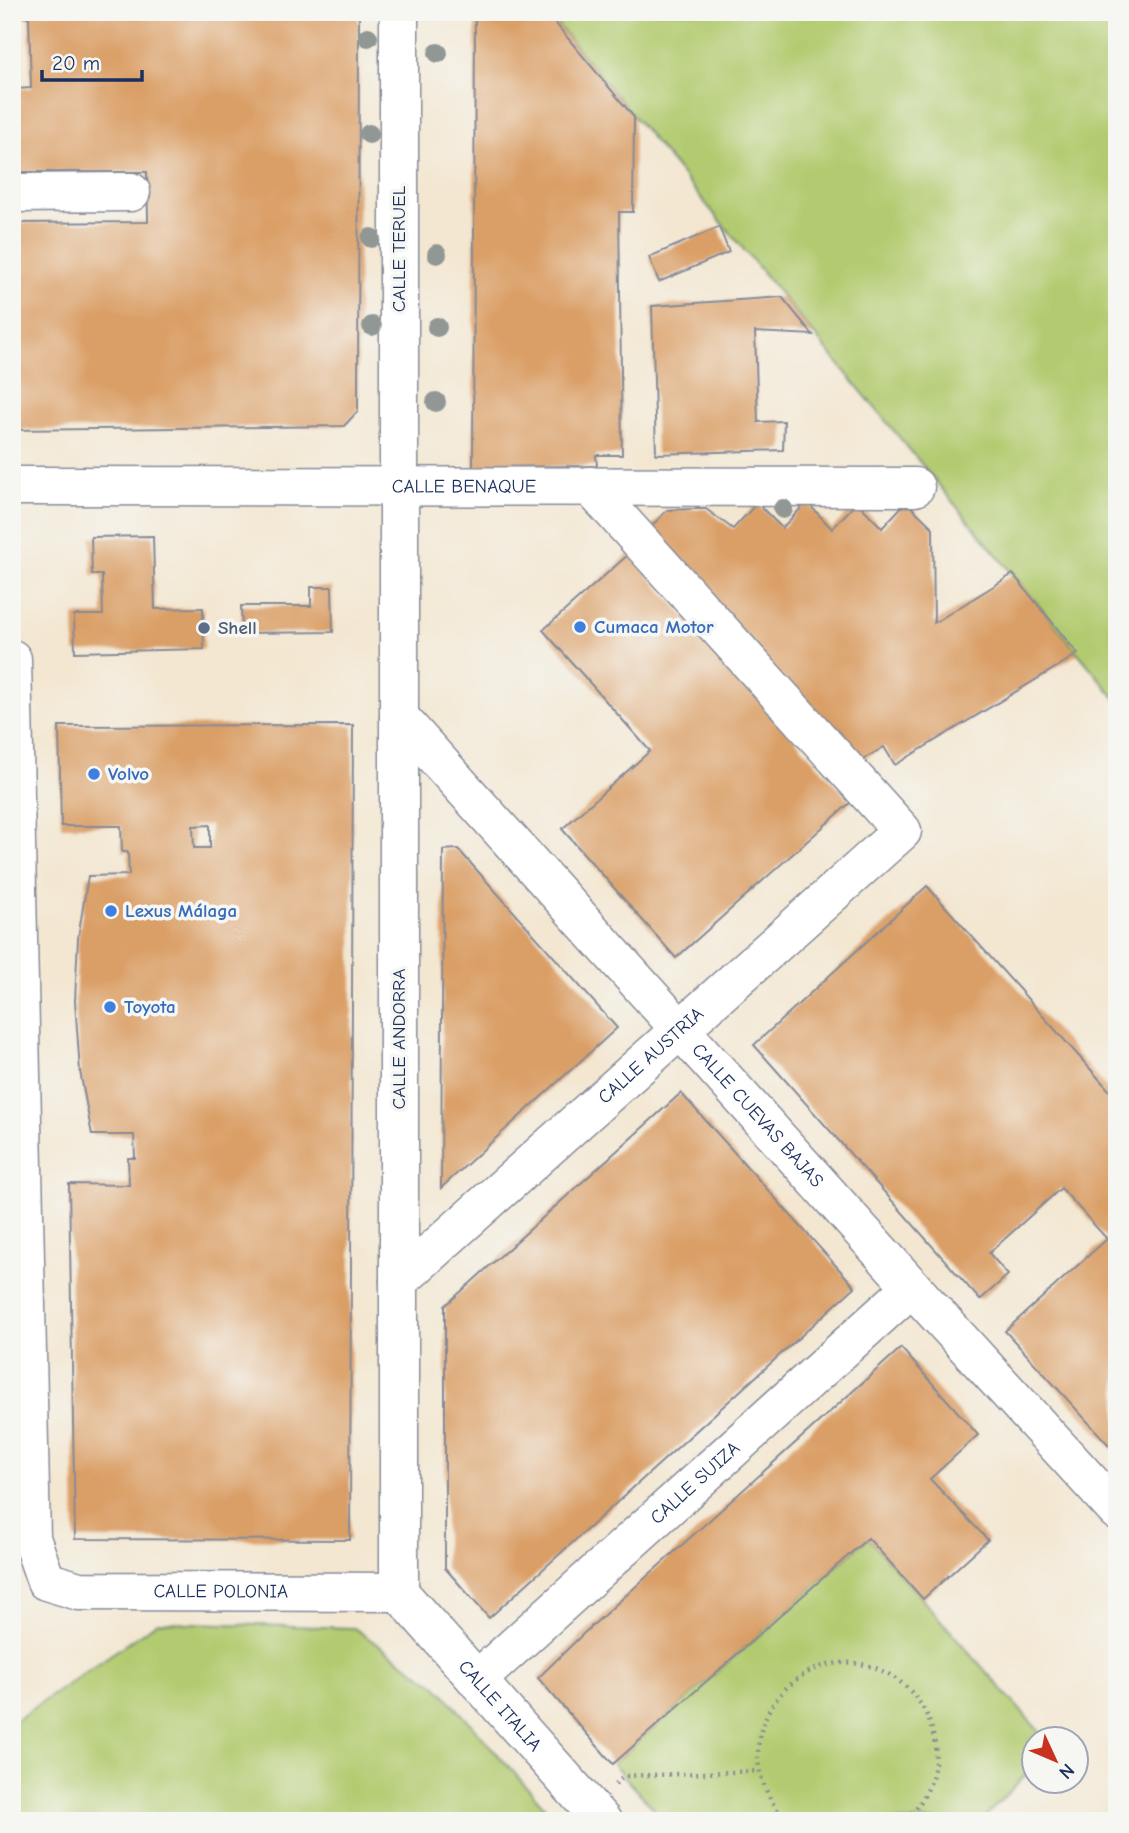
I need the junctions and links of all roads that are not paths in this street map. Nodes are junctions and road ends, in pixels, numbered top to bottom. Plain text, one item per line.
1 (399, 12) edge
2 (131, 192) dead end
3 (12, 193) edge
4 (12, 486) edge
5 (400, 486) junction
6 (590, 486) junction
7 (915, 487) dead end
8 (12, 659) edge
9 (399, 718) junction
10 (13, 825) edge
11 (680, 1030) junction
12 (399, 1281) junction
13 (912, 1287) junction
14 (1117, 1511) edge
15 (398, 1592) junction
16 (477, 1680) junction
17 (595, 1813) edge

1 - 5 street, CALLE TERUEL
2 - 3 street
4 - 5 street, CALLE BENAQUE
5 - 6 street, CALLE BENAQUE
5 - 9 street, CALLE ANDORRA
6 - 7 street, CALLE BENAQUE
6 - 11 street, CALLE AUSTRIA
8 - 10 street
9 - 11 street, CALLE CUEVAS BAJAS
9 - 12 street, CALLE ANDORRA
10 - 15 street, CALLE POLONIA
11 - 12 street, CALLE AUSTRIA
11 - 13 street, CALLE CUEVAS BAJAS
12 - 15 street, CALLE ANDORRA
13 - 14 street, CALLE CUEVAS BAJAS
13 - 16 street, CALLE SUIZA
15 - 16 street, CALLE ITALIA
16 - 17 street, CALLE ITALIA

